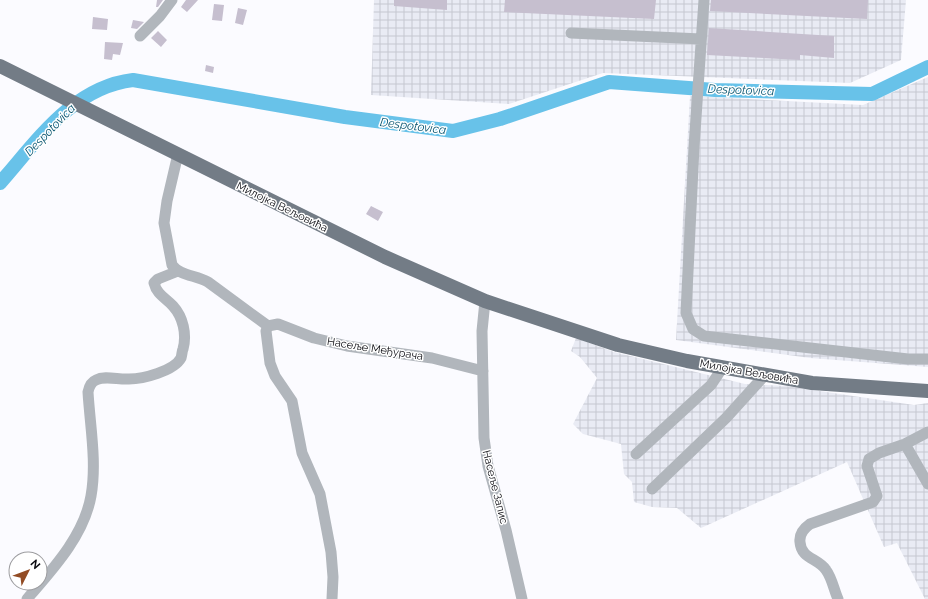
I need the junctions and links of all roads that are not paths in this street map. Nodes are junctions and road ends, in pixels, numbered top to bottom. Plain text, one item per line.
1 (172, 0) edge
2 (704, 0) edge
3 (571, 32) dead end
4 (140, 36) dead end
5 (701, 39) junction
6 (0, 66) edge
7 (178, 154) junction
8 (178, 271) junction
9 (484, 301) junction
10 (268, 326) junction
11 (928, 359) edge
12 (723, 367) junction
13 (483, 371) junction
14 (764, 376) junction
15 (928, 391) edge
16 (928, 432) edge
17 (905, 444) junction
18 (636, 454) dead end
19 (928, 484) edge
20 (652, 489) dead end
21 (27, 599) edge
22 (332, 599) edge
23 (522, 599) edge
24 (838, 599) edge

1 - 4 street
2 - 5 street
3 - 5 street
5 - 11 street
6 - 7 main road, Милојка Вељовића
7 - 8 street
7 - 9 main road, Милојка Вељовића
8 - 10 street
8 - 21 street
9 - 12 main road, Милојка Вељовића
9 - 13 street, Насеље Запис
10 - 13 street, Насеље Међурача
10 - 22 street
12 - 14 main road, Милојка Вељовића
12 - 18 street
13 - 23 street, Насеље Запис
14 - 15 main road, Милојка Вељовића
14 - 20 street
16 - 17 street
17 - 19 street
17 - 24 street

